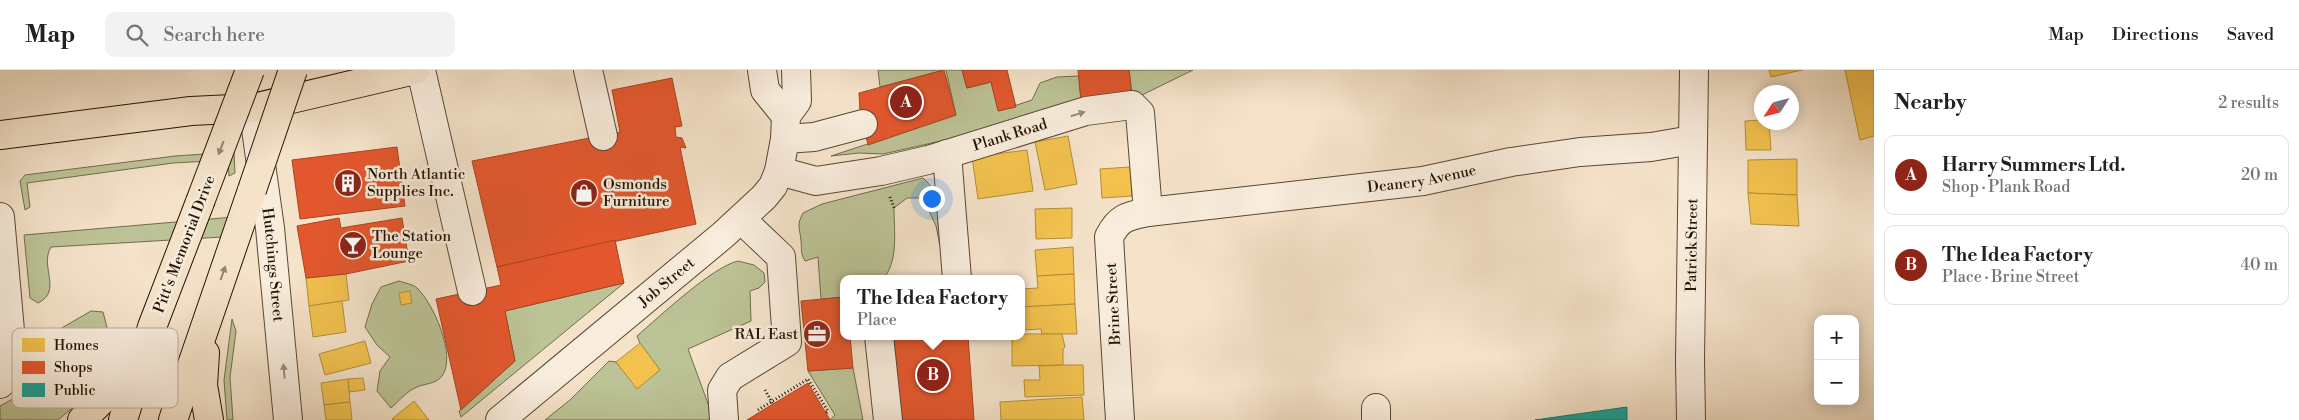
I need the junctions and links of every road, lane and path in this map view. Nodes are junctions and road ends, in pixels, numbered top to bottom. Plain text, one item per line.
1 (250, 70) edge
2 (293, 70) edge
3 (415, 70) edge
4 (421, 70) edge
5 (588, 70) edge
6 (762, 70) edge
7 (796, 70) edge
8 (1694, 70) edge
9 (253, 108) junction
10 (863, 124) dead end
11 (785, 128) junction
12 (0, 135) edge
13 (603, 136) dead end
14 (1692, 140) junction
15 (947, 154) junction
16 (779, 171) junction
17 (1148, 212) junction
18 (0, 218) edge
19 (741, 219) junction
20 (957, 275) edge
21 (472, 291) dead end
22 (208, 319) junction
23 (152, 327) edge
24 (879, 340) edge
25 (0, 384) edge
26 (178, 406) edge
27 (94, 408) edge
28 (127, 408) edge
29 (177, 408) edge
30 (758, 410) dead end
31 (826, 413) dead end
32 (82, 420) edge
33 (123, 420) edge
34 (173, 420) edge
35 (209, 420) edge
36 (288, 420) edge
37 (500, 420) edge
38 (724, 420) edge
39 (888, 420) edge
40 (1120, 420) edge
41 (1691, 420) edge

1 -> 23 main road, Pitt's Memorial Drive, bridge
22 -> 2 main road, bridge
3 - 9 main road
4 - 21 street
5 - 13 street
6 - 11 street
7 - 11 street, Job Street
8 - 14 street, Patrick Street
9 - 12 main road
36 -> 9 street, Hutchings Street
10 - 11 street
11 - 16 street, Job Street
14 - 17 street, Deanery Avenue
14 - 41 street, Patrick Street
15 - 16 street, Plank Road
15 -> 17 street, Plank Road
15 - 20 street
16 - 19 street, Job Street
17 - 40 street, Brine Street
18 - 25 street
19 - 37 street, Job Street
19 - 38 street
22 - 26 main road
22 - 35 main road
24 - 39 street
27 - 32 main road
28 - 33 main road, Pitt's Memorial Drive
29 - 34 main road
30 - 31 path

